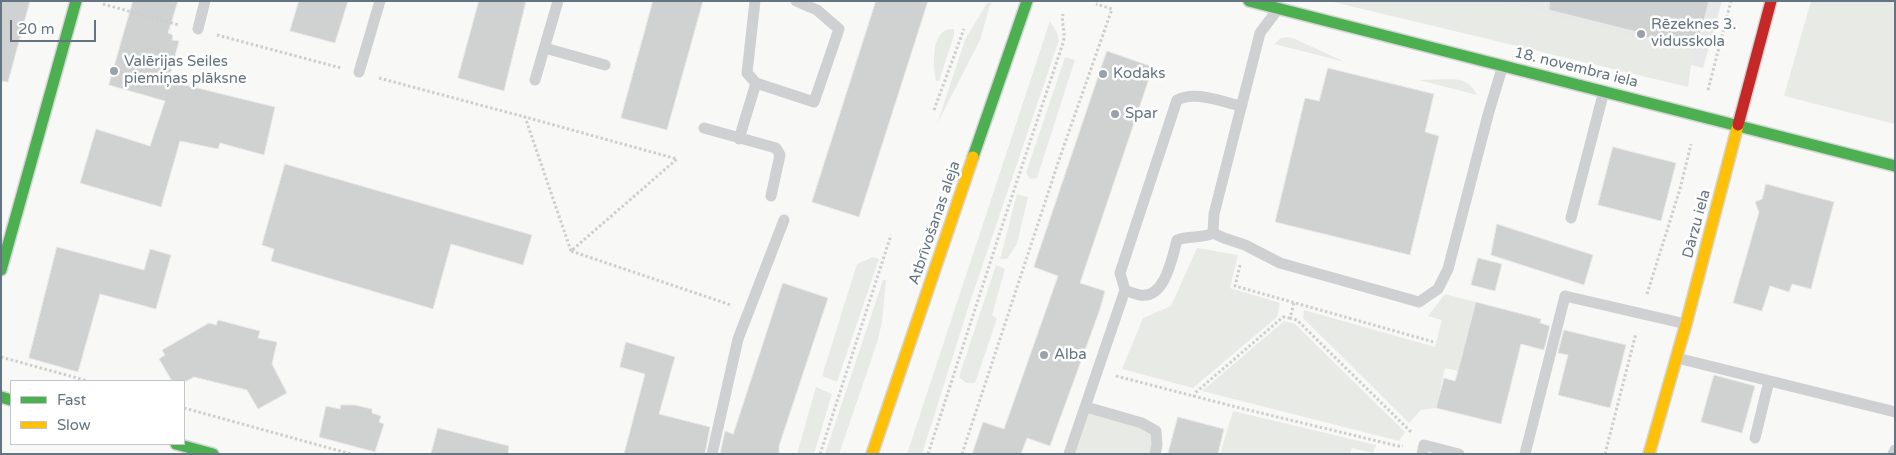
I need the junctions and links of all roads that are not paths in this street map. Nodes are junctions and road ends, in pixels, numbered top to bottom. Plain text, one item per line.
1 (76, 1) edge
2 (205, 1) edge
3 (380, 1) edge
4 (558, 1) edge
5 (755, 1) edge
6 (796, 1) edge
7 (1027, 1) edge
8 (1249, 1) edge
9 (1770, 1) edge
10 (1282, 5) edge
11 (198, 30) road end
12 (544, 48) junction
13 (605, 65) dead end
14 (1502, 65) junction
15 (359, 72) road end
16 (535, 80) dead end
17 (756, 84) junction
18 (1604, 91) junction
19 (1241, 106) junction
20 (1738, 125) junction
21 (704, 128) dead end
22 (740, 139) junction
23 (1895, 166) edge
24 (771, 196) dead end
25 (1571, 218) dead end
26 (784, 220) dead end
27 (1213, 233) junction
28 (1, 270) edge
29 (1125, 290) junction
30 (1686, 324) junction
31 (1677, 358) junction
32 (1769, 381) junction
33 (1086, 407) junction
34 (1895, 412) edge
35 (1755, 438) dead end
36 (180, 445) edge
37 (1423, 450) edge
38 (1895, 450) edge
39 (213, 454) edge
40 (712, 454) edge
41 (872, 454) edge
42 (1069, 454) edge
43 (1155, 454) edge
44 (1459, 454) edge
45 (1525, 454) edge
46 (1649, 454) edge
47 (1894, 454) edge

1 - 28 street
2 - 11 lane
3 - 15 lane
4 - 12 lane
5 - 17 lane
6 - 17 lane
7 - 41 street, Atbrīvošanas aleja
8 - 10 street, 18. novembra iela
9 - 20 street, Dārzu iela
10 - 14 street, 18. novembra iela
10 - 19 lane
12 - 13 lane
12 - 16 lane
14 - 18 street, 18. novembra iela
14 - 27 lane
17 - 22 lane
18 - 20 street, 18. novembra iela
18 - 25 lane
19 - 27 lane
19 - 29 lane
20 - 23 street, 18. novembra iela
20 - 30 street, Dārzu iela
21 - 22 lane
22 - 24 lane
26 - 40 lane
27 - 29 lane
29 - 33 lane
30 - 31 street, Dārzu iela
30 - 45 lane
31 - 32 lane
31 - 46 street, Dārzu iela
32 - 34 lane
32 - 35 lane
33 - 42 lane
33 - 43 lane
36 - 39 street
37 - 44 lane
38 - 47 lane

